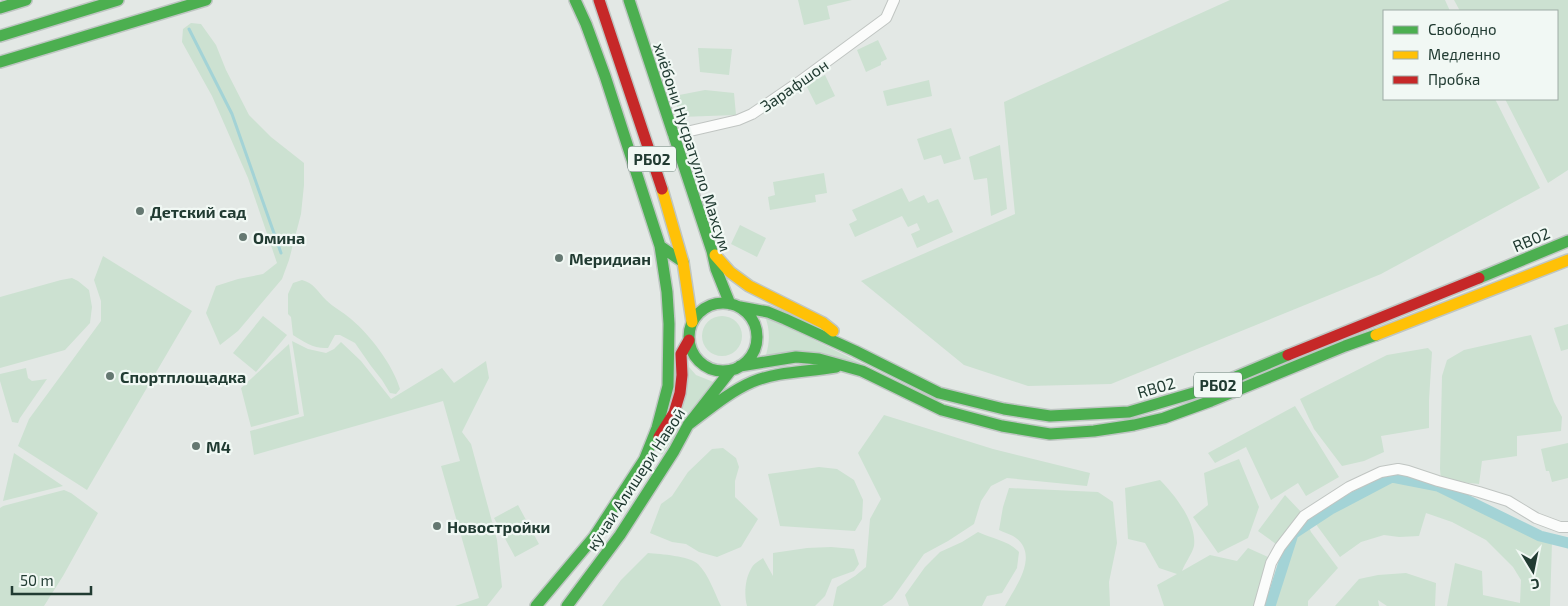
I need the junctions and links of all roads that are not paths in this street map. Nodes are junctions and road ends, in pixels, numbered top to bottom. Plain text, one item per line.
1 (26, 0) edge
2 (118, 0) edge
3 (206, 0) edge
4 (575, 0) edge
5 (599, 0) edge
6 (628, 0) edge
7 (894, 0) edge
8 (0, 8) edge
9 (0, 36) edge
10 (0, 62) edge
11 (673, 135) junction
12 (1568, 241) edge
13 (660, 246) junction
14 (712, 251) junction
15 (1568, 260) edge
16 (683, 262) junction
17 (735, 305) junction
18 (692, 322) junction
19 (689, 340) junction
20 (855, 351) junction
21 (845, 365) junction
22 (735, 368) junction
23 (688, 425) junction
24 (643, 464) junction
25 (1568, 527) edge
26 (536, 606) edge
27 (567, 606) edge
28 (1259, 606) edge

1 - 8 main road
2 - 9 main road
3 - 10 main road
4 - 13 main road
5 - 16 main road, РБ02
6 - 11 main road, хиёбони Нусратулло Махсум / РБ02
7 - 11 street, Зарафшон
11 - 14 main road, хиёбони Нусратулло Махсум / РБ02
12 - 20 main road, RB02 / РБ02
13 - 16 main road
13 - 24 main road
14 - 17 main road, хиёбони Нусратулло Махсум / РБ02
14 - 20 main road
15 - 21 main road, RB02 / РБ02
16 - 18 main road, РБ02
17 - 18 main road, РБ02
17 - 20 main road, РБ02
17 - 22 main road, РБ02
18 - 19 main road, РБ02
19 - 22 main road, РБ02
19 - 24 main road, кӯчаи Алишери Навоӣ
21 - 22 main road, РБ02
21 - 23 main road
22 - 23 main road, кӯчаи Алишери Навоӣ
23 - 27 main road, кӯчаи Алишери Навоӣ
24 - 26 main road, кӯчаи Алишери Навоӣ
25 - 28 street

